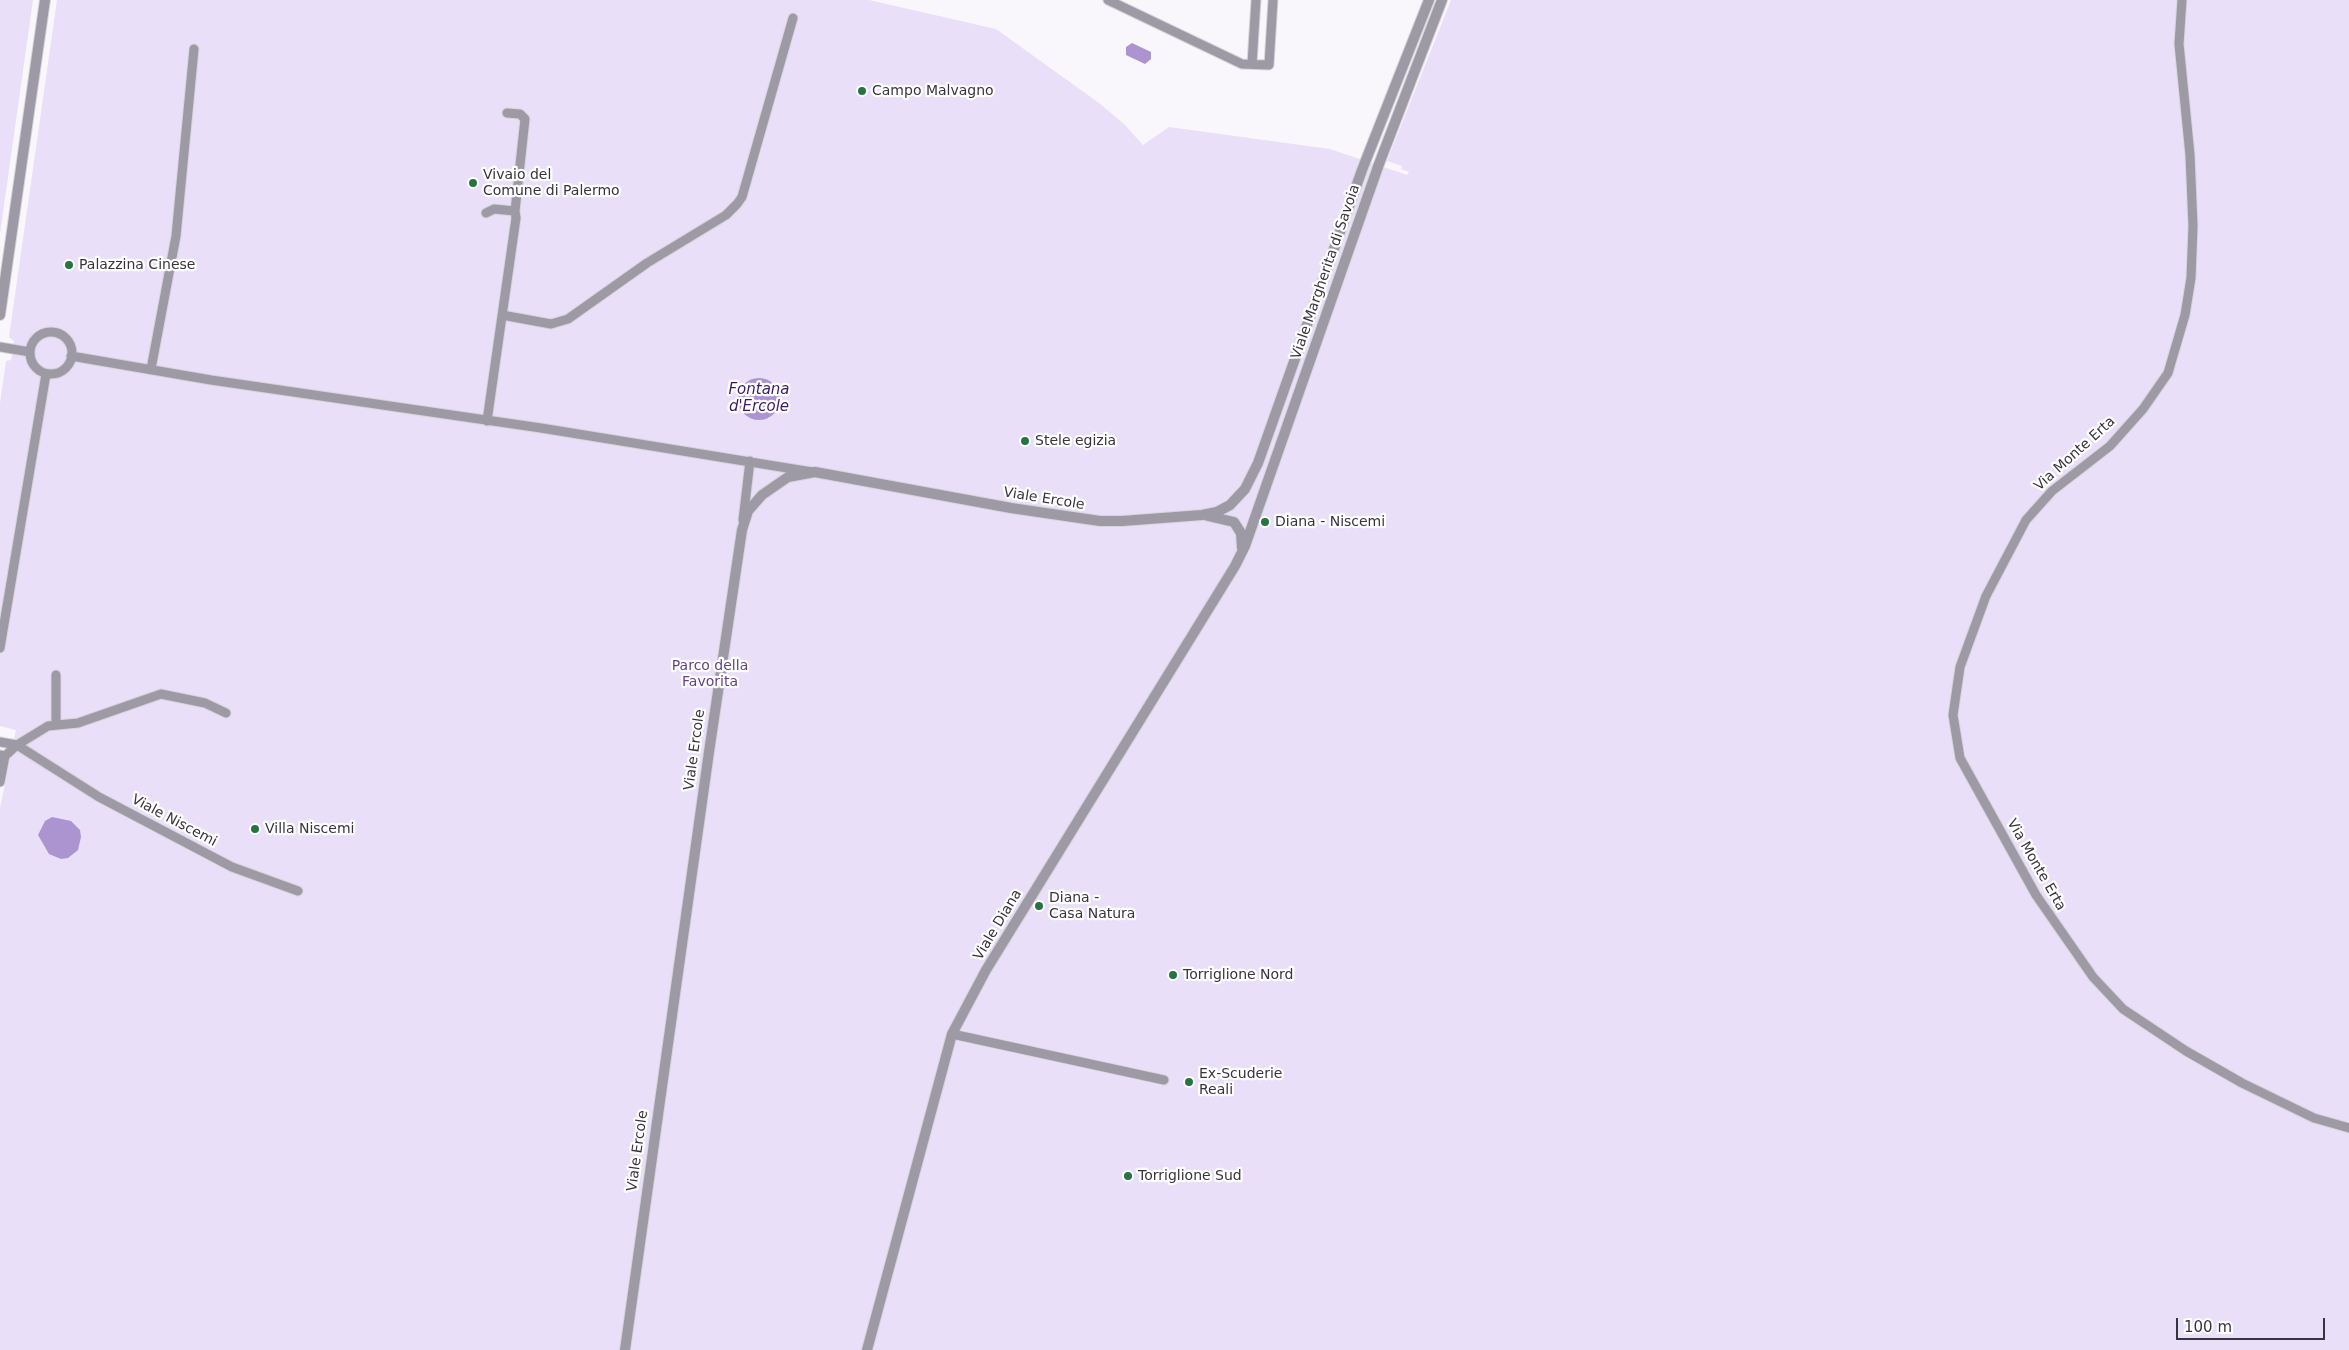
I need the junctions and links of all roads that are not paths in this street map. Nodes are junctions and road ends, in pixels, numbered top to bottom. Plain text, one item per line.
1 (45, 0) edge
2 (1108, 0) edge
3 (1256, 0) edge
4 (1273, 0) edge
5 (1428, 0) edge
6 (1442, 0) edge
7 (2182, 0) edge
8 (793, 18) dead end
9 (194, 49) dead end
10 (1252, 64) junction
11 (507, 113) dead end
12 (515, 211) junction
13 (486, 213) dead end
14 (0, 315) edge
15 (502, 315) junction
16 (0, 347) edge
17 (30, 352) junction
18 (71, 356) junction
19 (151, 369) junction
20 (46, 374) junction
21 (487, 420) junction
22 (750, 461) junction
23 (815, 472) junction
24 (1236, 500) joint
25 (1202, 516) junction
26 (742, 530) junction
27 (1241, 554) junction
28 (0, 648) edge
29 (56, 675) dead end
30 (226, 713) dead end
31 (56, 726) junction
32 (0, 742) edge
33 (16, 745) junction
34 (3, 756) edge
35 (0, 782) edge
36 (298, 891) dead end
37 (952, 1034) junction
38 (1164, 1080) dead end
39 (2349, 1128) edge
40 (625, 1350) edge
41 (867, 1350) edge

1 - 14 street
2 - 10 street
3 - 10 street
4 - 10 street
5 - 24 street, Viale Margherita di Savoia
6 - 27 street, Viale Margherita di Savoia
7 - 39 street, Via Monte Erta
8 - 15 street
9 - 19 street
11 - 12 street
12 - 13 street
12 - 15 street
15 - 21 street
16 - 17 street
17 - 18 street
17 - 20 street
18 - 19 street
18 - 20 street
19 - 21 street
20 - 28 street
21 - 22 street
22 - 23 street
22 - 26 street
23 - 25 street, Viale Ercole
23 - 26 street, Viale Ercole
24 - 25 street, Viale Ercole
25 - 27 street
26 - 40 street, Viale Ercole
27 - 37 street, Viale Diana
29 - 31 street
30 - 31 street
31 - 33 street
32 - 33 street
33 - 34 street
33 - 36 street, Viale Niscemi
34 - 35 street
37 - 38 street
37 - 41 street, Viale Diana

